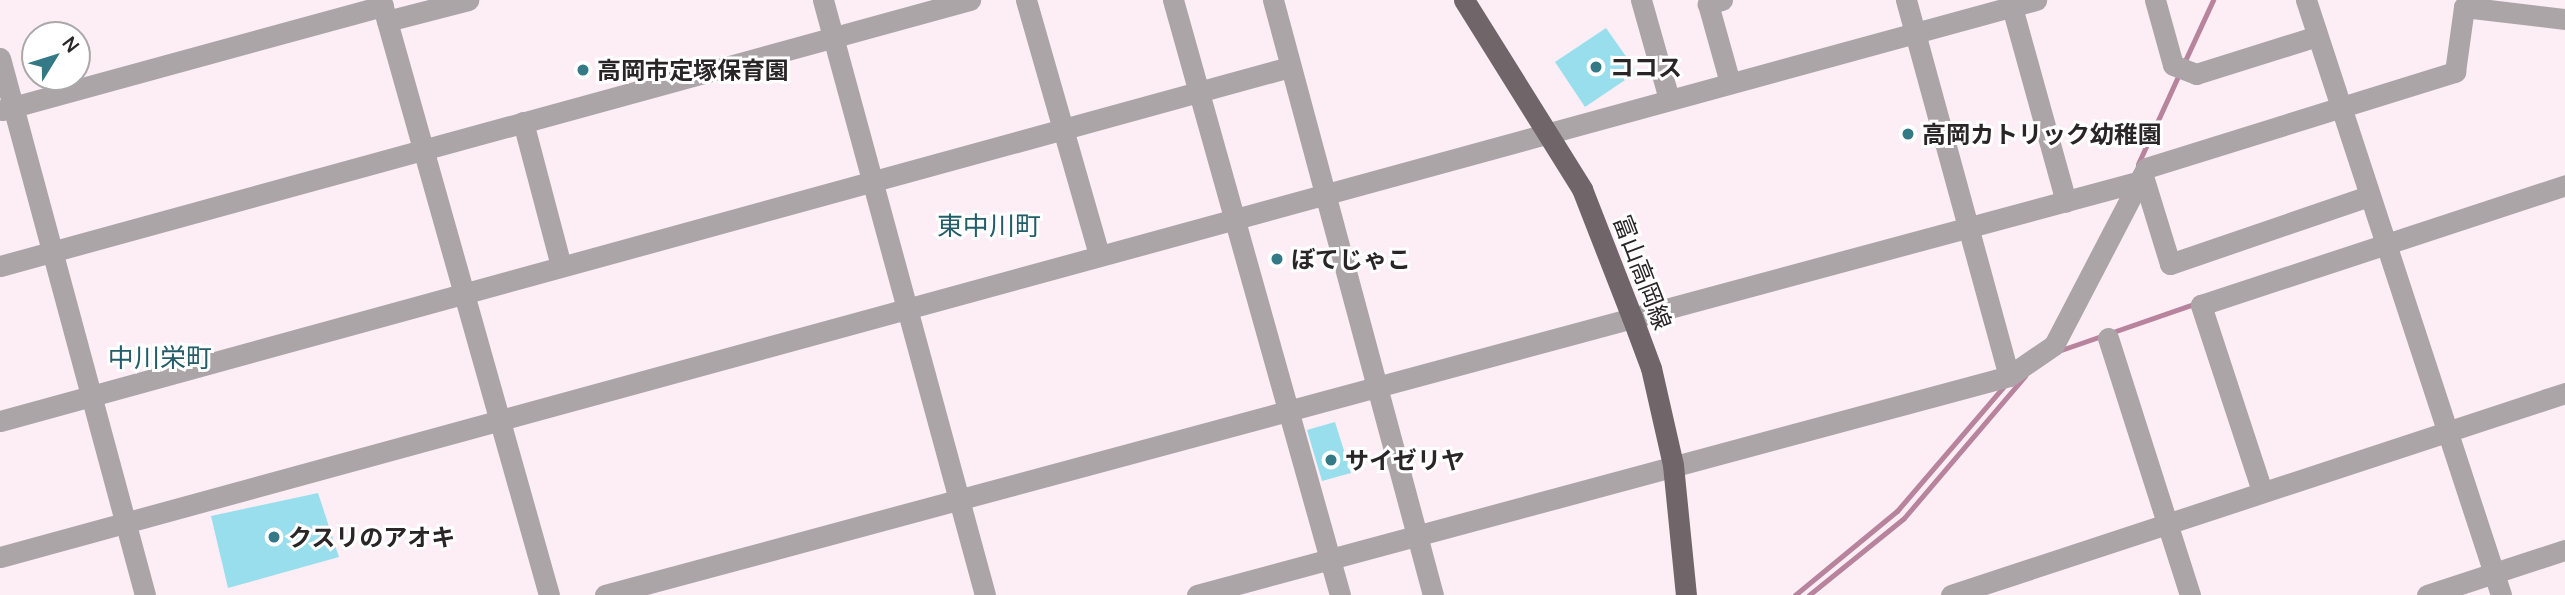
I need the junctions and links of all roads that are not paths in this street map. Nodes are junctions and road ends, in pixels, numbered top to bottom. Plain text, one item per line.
1 (467, 0) edge
2 (823, 0) edge
3 (970, 0) edge
4 (1026, 0) edge
5 (1173, 0) edge
6 (1273, 0) edge
7 (1464, 0) edge
8 (1641, 0) edge
9 (1722, 0) edge
10 (1906, 0) edge
11 (2036, 0) edge
12 (2155, 0) edge
13 (2306, 0) edge
14 (2012, 7) junction
15 (384, 9) edge
16 (2565, 19) edge
17 (1914, 32) junction
18 (2317, 36) junction
19 (833, 37) junction
20 (0, 58) edge
21 (1290, 67) junction
22 (1730, 83) junction
23 (1199, 89) junction
24 (1669, 99) junction
25 (2340, 106) junction
26 (7, 109) edge
27 (523, 122) junction
28 (1061, 127) junction
29 (1551, 133) junction
30 (423, 151) junction
31 (2141, 178) junction
32 (873, 182) junction
33 (2565, 185) edge
34 (1325, 196) junction
35 (2369, 196) junction
36 (2066, 202) junction
37 (1235, 221) junction
38 (1968, 229) junction
39 (2385, 244) junction
40 (51, 252) junction
41 (1099, 255) junction
42 (0, 266) edge
43 (561, 266) junction
44 (465, 291) junction
45 (908, 309) junction
46 (1632, 317) junction
47 (2108, 338) dead end
48 (2008, 376) junction
49 (1378, 384) junction
50 (2565, 393) edge
51 (92, 396) junction
52 (1286, 408) junction
53 (0, 421) edge
54 (500, 421) junction
55 (2448, 430) junction
56 (1672, 465) junction
57 (2262, 491) junction
58 (961, 497) junction
59 (125, 523) junction
60 (2165, 524) junction
61 (1416, 535) junction
62 (2565, 550) edge
63 (0, 557) edge
64 (1330, 560) junction
65 (2494, 573) junction
66 (145, 595) edge
67 (549, 595) edge
68 (605, 595) edge
69 (985, 595) edge
70 (1197, 595) edge
71 (1340, 595) edge
72 (1433, 595) edge
73 (1686, 595) edge
74 (1951, 595) edge
75 (2190, 595) edge
76 (2427, 595) edge
77 (2501, 595) edge

1 - 15 street
2 - 19 street
3 - 19 street
4 - 28 street
5 - 23 street
6 - 21 street
7 - 29 main road, 富山高岡線
8 - 24 street
9 - 22 street
10 - 17 street
11 - 14 street
12 - 18 street
13 - 18 street
14 - 17 street
14 - 36 street
15 - 26 street
15 - 30 street
16 - 25 street
17 - 22 street
17 - 38 street
18 - 25 street
19 - 27 street
19 - 32 street
20 - 26 street
21 - 23 street
21 - 34 street
22 - 24 street
23 - 28 street
23 - 37 street
24 - 29 street
25 - 31 street
25 - 35 street
26 - 40 street
27 - 30 street
27 - 43 street
28 - 32 street
28 - 41 street
29 - 34 street
29 - 46 main road, 富山高岡線
30 - 40 street
30 - 44 street
31 - 35 street
31 - 36 street
31 - 48 street
32 - 43 street
32 - 45 street
33 - 39 street
34 - 37 street
34 - 49 street
35 - 39 street
36 - 38 street
37 - 41 street
37 - 52 street
38 - 46 street
38 - 48 street
39 - 55 street
39 - 57 street
40 - 42 street
40 - 51 street
41 - 45 street
43 - 44 street
44 - 51 street
44 - 54 street
45 - 54 street
45 - 58 street
46 - 49 street
46 - 56 main road, 富山高岡線
47 - 60 street
48 - 56 street
49 - 52 street
49 - 61 street
50 - 55 street
51 - 53 street
51 - 59 street
52 - 58 street
52 - 64 street
54 - 59 street
54 - 67 street
55 - 57 street
55 - 65 street
56 - 61 street
56 - 73 main road, 富山高岡線
57 - 60 street
58 - 68 street
58 - 69 street
59 - 63 street
59 - 66 street
60 - 74 street
60 - 75 street
61 - 64 street
61 - 72 street
62 - 65 street
64 - 70 street
64 - 71 street
65 - 76 street
65 - 77 street

